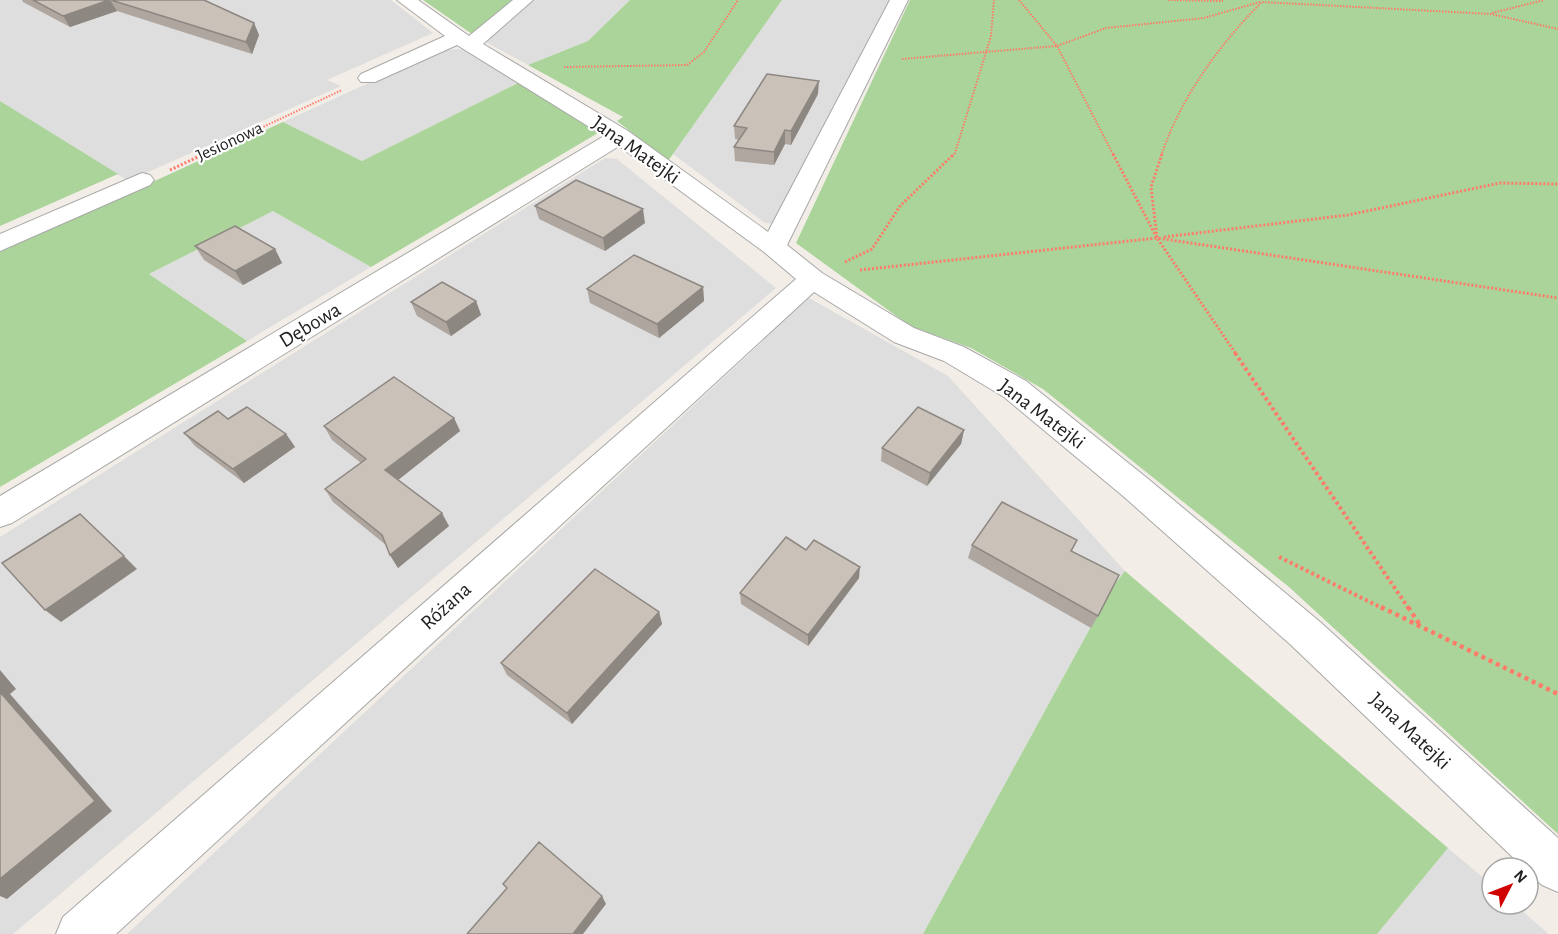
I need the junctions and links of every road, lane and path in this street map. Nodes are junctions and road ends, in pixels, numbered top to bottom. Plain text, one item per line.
1 (406, 0) edge
2 (524, 0) edge
3 (738, 0) edge
4 (899, 0) edge
5 (994, 0) edge
6 (1019, 0) edge
7 (1168, 0) edge
8 (1270, 0) edge
9 (1544, 0) edge
10 (1223, 1) edge
11 (1262, 2) junction
12 (1491, 14) junction
13 (1558, 29) edge
14 (464, 41) junction
15 (1057, 46) junction
16 (986, 51) junction
17 (868, 61) junction
18 (510, 68) junction
19 (368, 78) joint
20 (620, 136) junction
21 (142, 180) joint
22 (1558, 184) edge
23 (1157, 238) junction
24 (0, 243) edge
25 (773, 247) junction
26 (812, 279) junction
27 (1558, 298) edge
28 (0, 513) edge
29 (1272, 554) dead end
30 (1420, 625) junction
31 (1558, 694) edge
32 (1558, 869) edge
33 (80, 934) edge

1 - 14 street, Jana Matejki
2 - 14 street
3 - 18 path
4 - 17 street
5 - 16 path
6 - 15 path
7 - 10 path
8 - 11 path
9 - 12 path
11 - 12 path
11 - 15 path
11 - 23 path
12 - 13 path
14 - 18 street, Jana Matejki
14 - 19 street
15 - 16 path
15 - 23 path
16 - 17 path
16 - 26 path
17 - 25 street
18 - 20 street, Jana Matejki
19 - 21 path, Jesionowa
20 - 25 street, Jana Matejki
20 - 28 street, Dębowa
21 - 24 street
22 - 23 path
23 - 26 path
23 - 27 path
23 - 30 path
25 - 26 street, Jana Matejki
26 - 32 street, Jana Matejki
26 - 33 street, Różana
29 - 30 path
30 - 31 path

